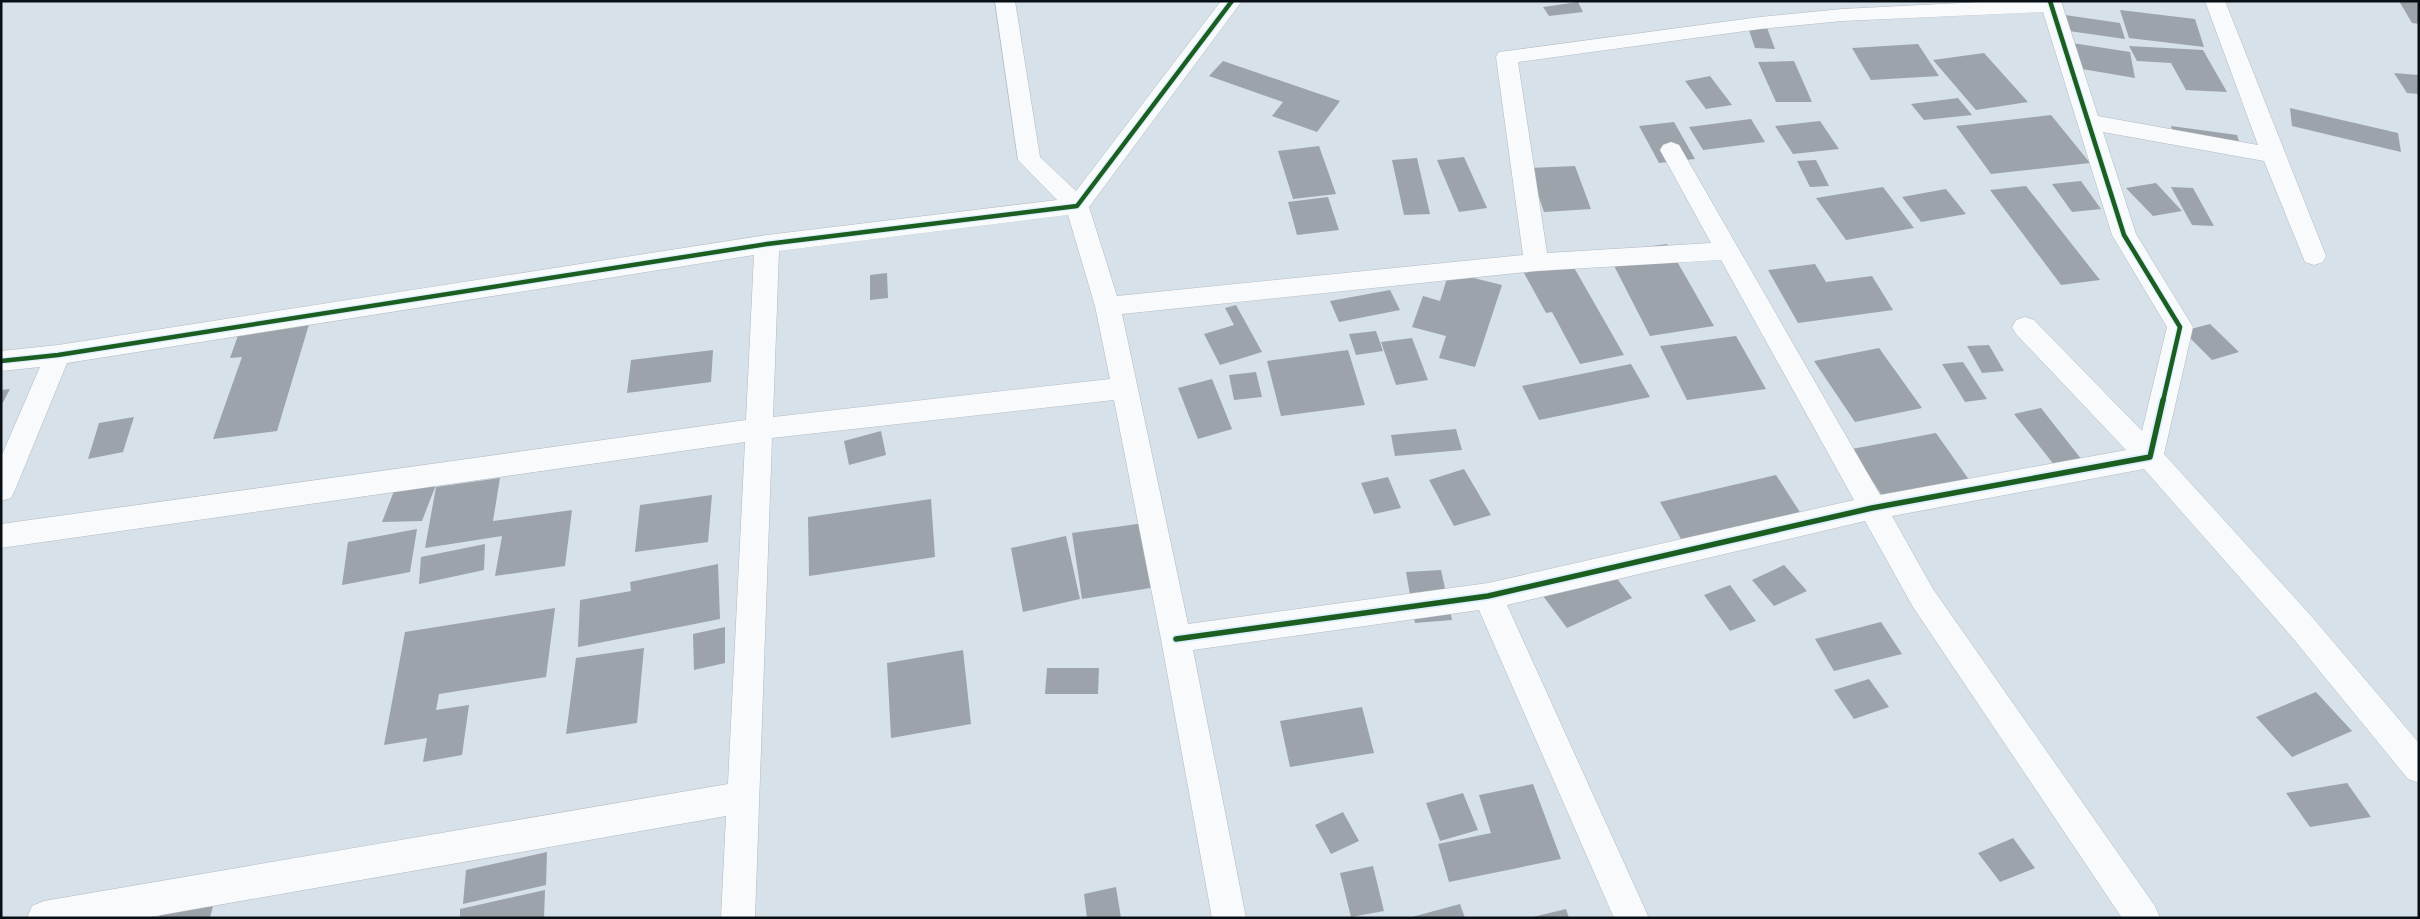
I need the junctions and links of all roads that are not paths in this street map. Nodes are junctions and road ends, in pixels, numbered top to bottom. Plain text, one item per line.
1 (1005, 1) edge
2 (1232, 1) edge
3 (2215, 1) edge
4 (2052, 3) edge
5 (1909, 6) edge
6 (2089, 122) junction
7 (1671, 150) dead end
8 (2273, 155) junction
9 (1077, 206) junction
10 (767, 244) junction
11 (1727, 251) junction
12 (2314, 256) dead end
13 (1536, 262) junction
14 (1108, 306) junction
15 (2025, 327) dead end
16 (58, 355) junction
17 (1, 362) edge
18 (1125, 388) junction
19 (759, 429) junction
20 (2150, 457) junction
21 (1, 490) edge
22 (1872, 508) junction
23 (1, 536) edge
24 (1488, 596) junction
25 (1176, 639) junction
26 (2419, 768) edge
27 (744, 797) junction
28 (44, 918) edge
29 (738, 918) edge
30 (1228, 918) edge
31 (1632, 918) edge
32 (2143, 918) edge

1 - 9 street
2 - 9 street
3 - 8 street
4 - 5 street
4 - 6 street
5 - 13 street
6 - 8 street
6 - 20 street
7 - 11 street
8 - 12 street
9 - 10 street
9 - 14 street
10 - 16 street
10 - 19 street
11 - 13 street
11 - 22 street
13 - 14 street
14 - 18 street
15 - 20 street
16 - 17 street
16 - 21 street
18 - 19 street
18 - 25 street
19 - 23 street
19 - 27 street
20 - 22 street
20 - 26 street
22 - 24 street
22 - 32 street
24 - 25 street
24 - 31 street
25 - 30 street
27 - 28 street
27 - 29 street

